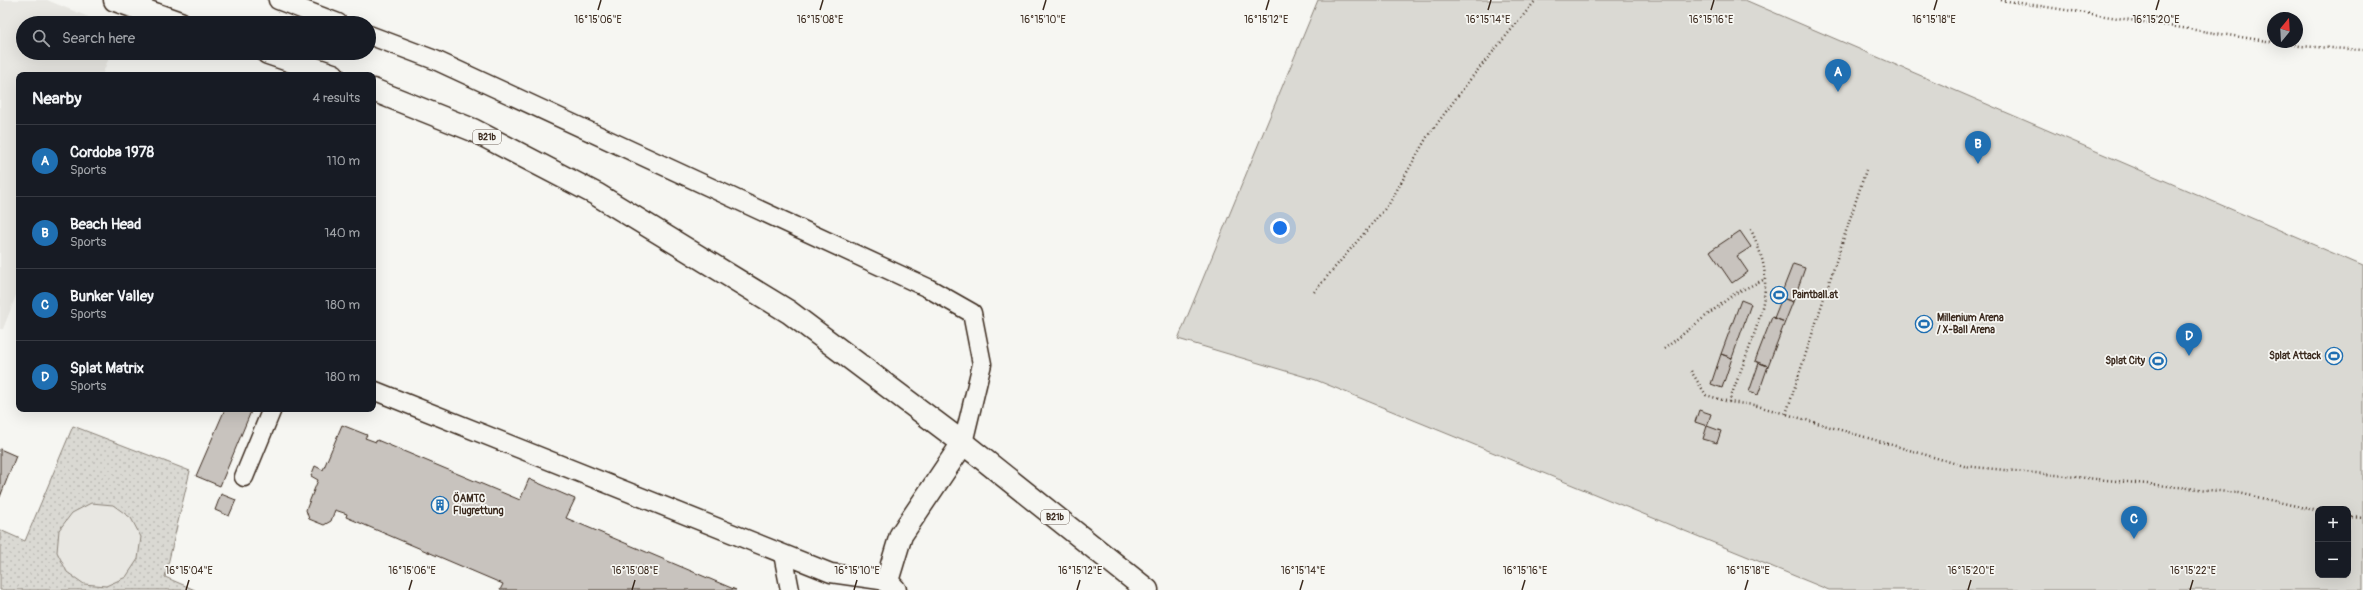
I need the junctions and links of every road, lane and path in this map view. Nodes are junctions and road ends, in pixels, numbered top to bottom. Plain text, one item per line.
1 (115, 0) edge
2 (278, 0) edge
3 (1536, 0) edge
4 (2001, 0) edge
5 (160, 16) edge
6 (320, 16) edge
7 (376, 38) edge
8 (2267, 41) edge
9 (2303, 45) edge
10 (2363, 50) edge
11 (289, 60) edge
12 (324, 72) edge
13 (376, 91) edge
14 (1866, 170) dead end
15 (1750, 227) dead end
16 (1765, 279) junction
17 (1314, 292) dead end
18 (1664, 349) dead end
19 (1691, 371) dead end
20 (376, 391) edge
21 (1729, 402) junction
22 (271, 412) edge
23 (1786, 414) junction
24 (964, 443) junction
25 (244, 477) dead end
26 (2315, 510) edge
27 (2351, 517) edge
28 (2363, 518) edge
29 (784, 554) junction
30 (891, 586) edge
31 (790, 590) edge
32 (1147, 590) edge

1 - 5 main road
2 - 6 lane
3 - 17 path
4 - 8 path
7 - 24 lane
9 - 10 path
11 - 12 main road
13 - 24 main road, B21b
14 - 23 path
15 - 16 path
16 - 18 path
16 - 21 path
19 - 21 path
20 - 29 lane
21 - 23 path
22 - 25 lane
23 - 26 path
24 - 30 main road
24 - 32 main road, B21b
27 - 28 path
29 - 30 lane
29 - 31 lane

